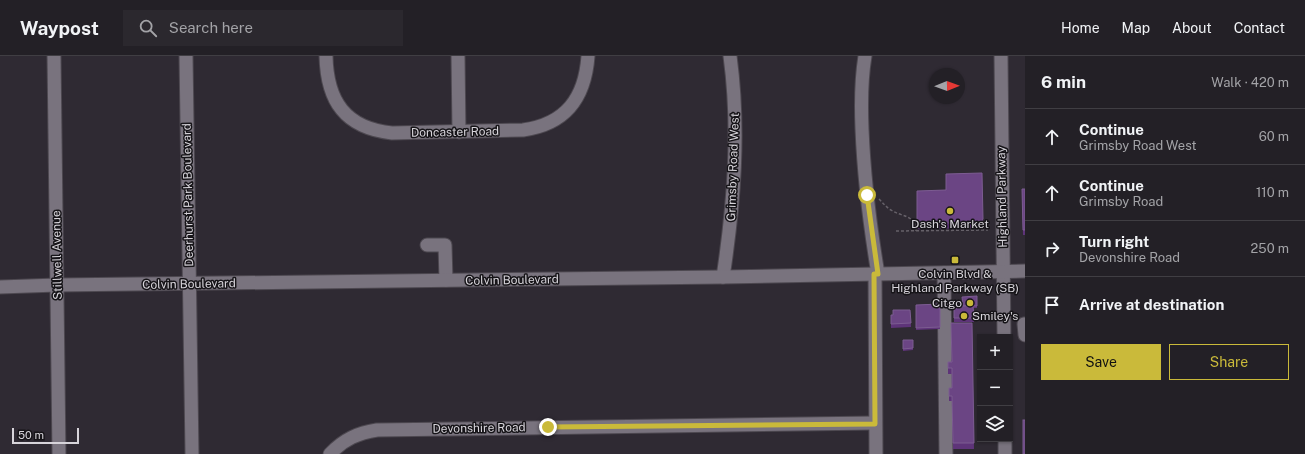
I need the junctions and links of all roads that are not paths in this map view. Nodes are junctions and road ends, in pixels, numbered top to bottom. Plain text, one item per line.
1 (54, 56) edge
2 (186, 56) edge
3 (326, 56) edge
4 (458, 56) edge
5 (588, 56) edge
6 (730, 56) edge
7 (865, 56) edge
8 (1001, 56) edge
9 (459, 132) junction
10 (427, 245) dead end
11 (1025, 271) edge
12 (1003, 272) junction
13 (876, 274) junction
14 (944, 274) junction
15 (723, 277) junction
16 (446, 280) junction
17 (189, 284) junction
18 (57, 285) junction
19 (0, 287) edge
20 (1004, 334) edge
21 (875, 424) junction
22 (1005, 442) edge
23 (59, 454) edge
24 (192, 454) edge
25 (330, 454) edge
26 (876, 454) edge
27 (946, 454) edge
28 (1005, 454) edge

1 - 18 street, Stillwell Avenue
2 - 17 street, Deerhurst Park Boulevard
3 - 9 street, Doncaster Road
4 - 9 street
5 - 9 street, Doncaster Road
6 - 15 street, Grimsby Road West
7 - 13 street
8 - 12 street, Highland Parkway
10 - 16 street
11 - 12 street, Colvin Boulevard
12 - 14 street, Colvin Boulevard
12 - 20 street, Highland Parkway
13 - 14 street, Colvin Boulevard
13 - 15 street, Colvin Boulevard
13 - 21 street
14 - 27 street
15 - 16 street, Colvin Boulevard
16 - 17 street, Colvin Boulevard
17 - 18 street, Colvin Boulevard
17 - 24 street, Deerhurst Park Boulevard
18 - 19 street, Colvin Boulevard
18 - 23 street, Stillwell Avenue
21 - 25 street, Devonshire Road
21 - 26 street
22 - 28 street

